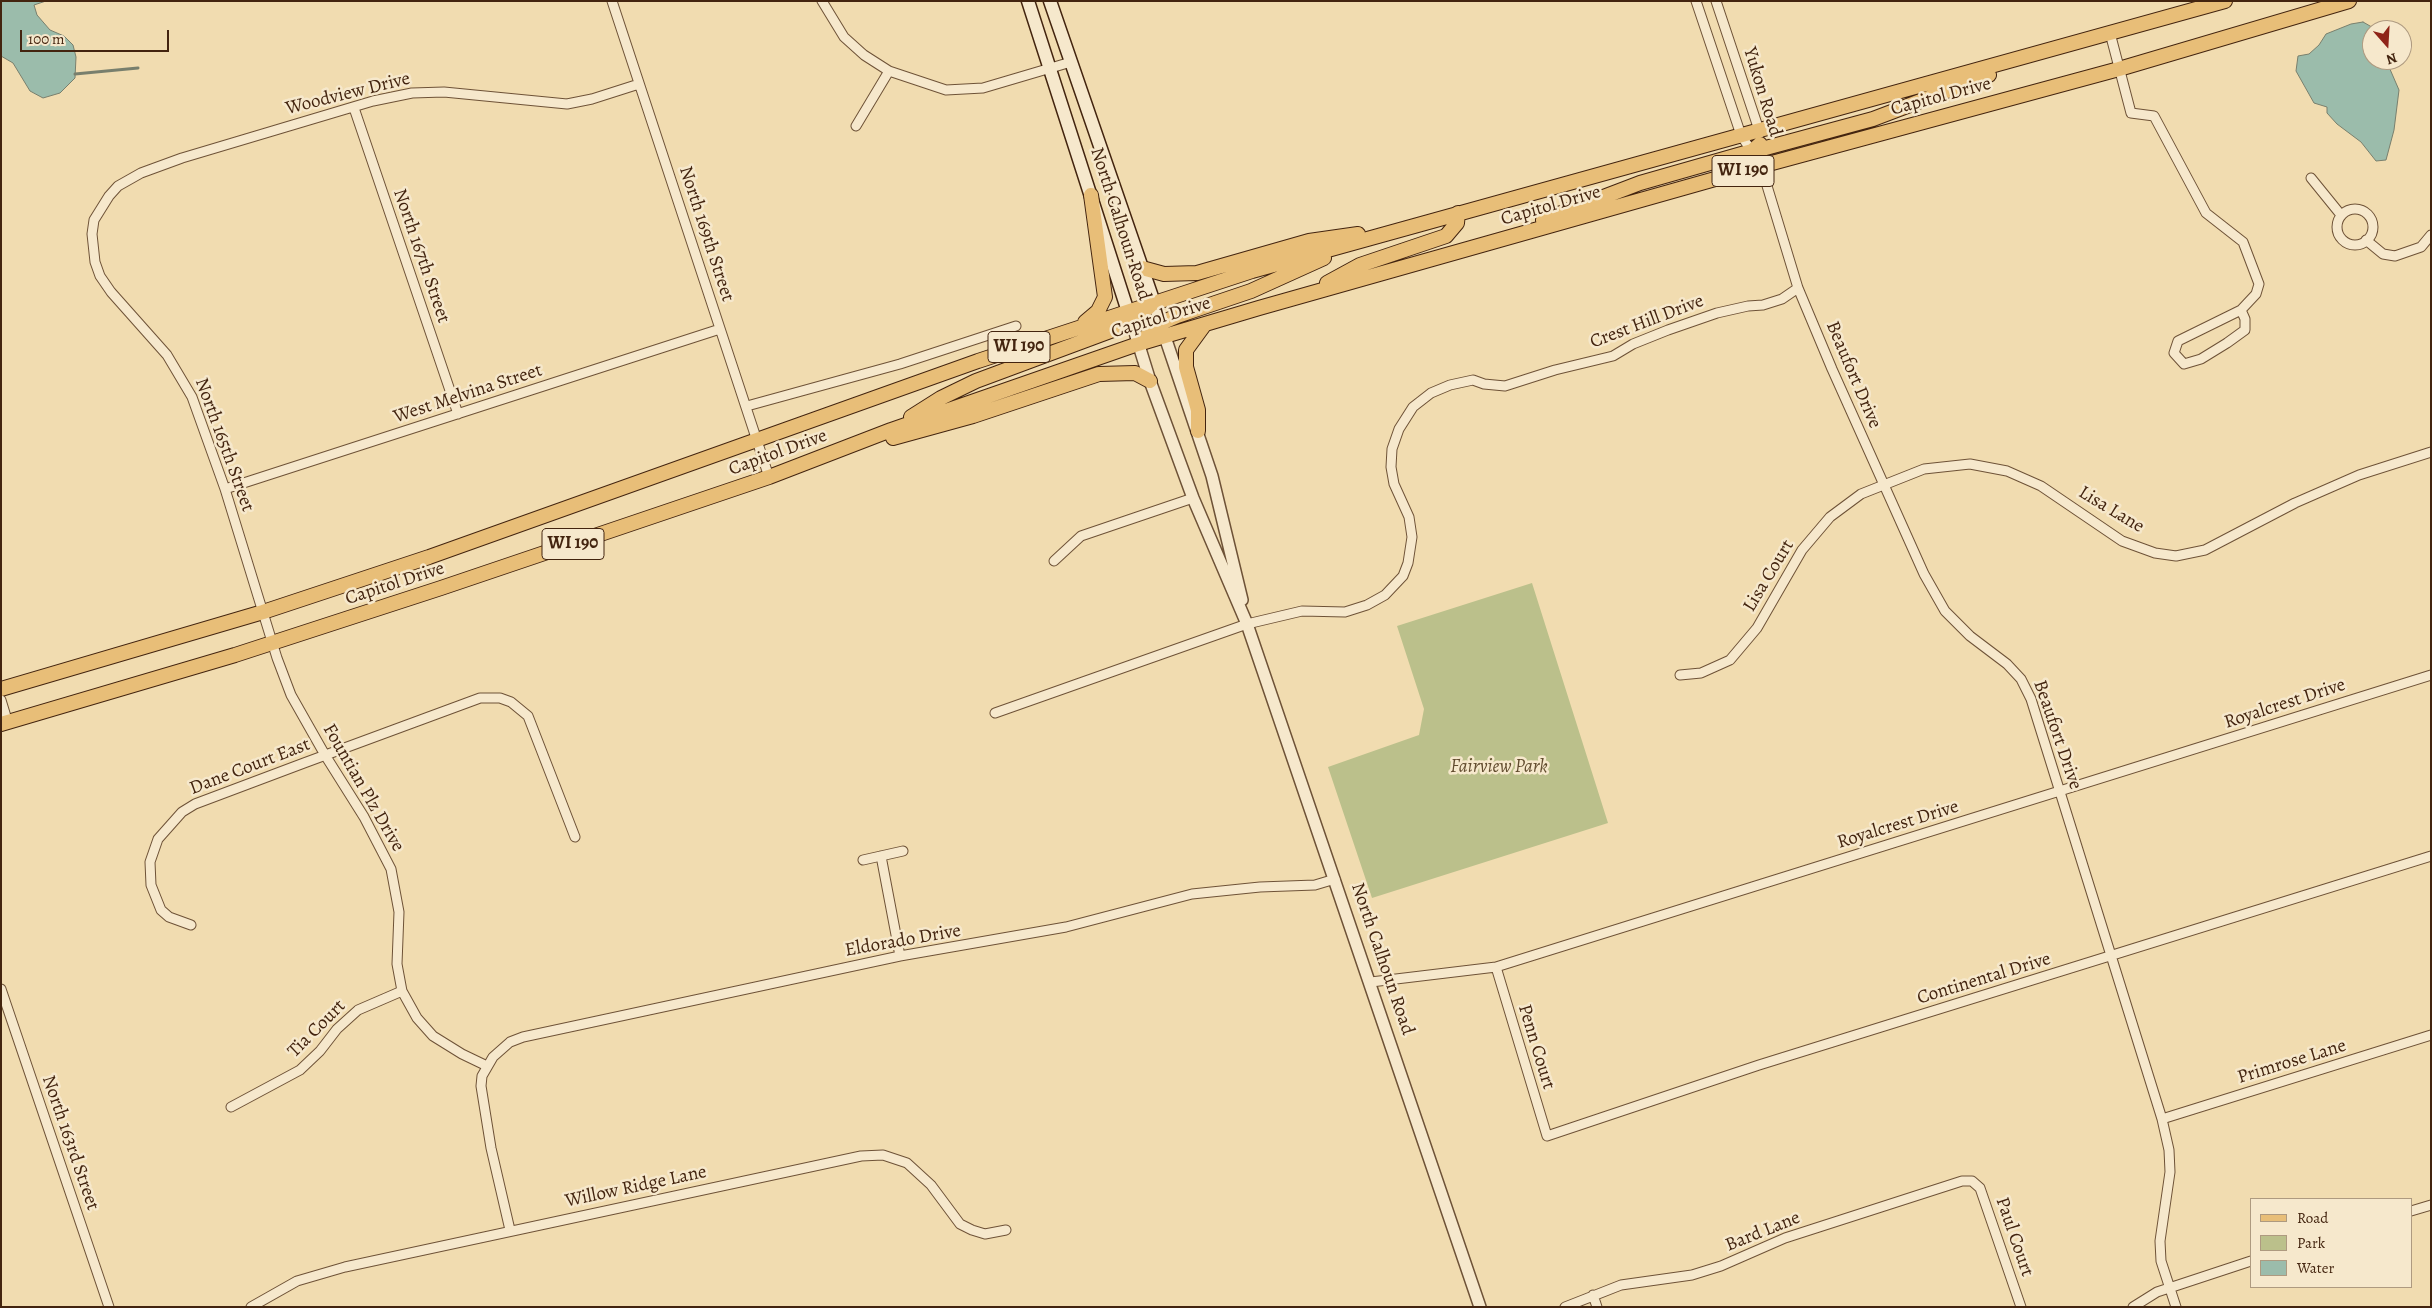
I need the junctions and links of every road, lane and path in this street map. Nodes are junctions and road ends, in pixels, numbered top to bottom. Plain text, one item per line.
1 (612, 1) edge
2 (822, 1) edge
3 (1028, 1) edge
4 (1050, 1) edge
5 (1696, 1) edge
6 (1716, 1) edge
7 (2225, 1) edge
8 (2333, 1) edge
9 (2349, 1) edge
10 (2303, 14) junction
11 (2110, 33) junction
12 (2050, 50) junction
13 (1071, 62) junction
14 (2119, 68) junction
15 (1050, 69) junction
16 (889, 71) junction
17 (640, 84) junction
18 (354, 108) junction
19 (856, 126) dead end
20 (1742, 135) junction
21 (1759, 149) junction
22 (2312, 178) dead end
23 (1091, 195) junction
24 (1458, 213) junction
25 (2341, 215) junction
26 (93, 225) joint
27 (1403, 228) junction
28 (2431, 235) edge
29 (1365, 240) junction
30 (2366, 240) junction
31 (1142, 268) junction
32 (1798, 288) junction
33 (1302, 296) junction
34 (1154, 303) junction
35 (2241, 310) junction
36 (1130, 317) junction
37 (1206, 324) junction
38 (1016, 326) dead end
39 (1075, 328) junction
40 (720, 329) junction
41 (1163, 330) junction
42 (1138, 344) junction
43 (1150, 381) junction
44 (747, 406) junction
45 (458, 414) junction
46 (891, 430) junction
47 (1198, 431) junction
48 (757, 441) junction
49 (2431, 452) edge
50 (820, 458) junction
51 (769, 477) junction
52 (1884, 486) junction
53 (225, 489) junction
54 (1192, 498) junction
55 (1054, 561) dead end
56 (263, 612) junction
57 (1247, 624) junction
58 (273, 643) junction
59 (1680, 675) dead end
60 (2431, 676) edge
61 (1, 689) edge
62 (1, 700) edge
63 (995, 713) dead end
64 (4, 724) edge
65 (325, 756) junction
66 (2059, 791) junction
67 (575, 837) dead end
68 (903, 851) dead end
69 (881, 856) junction
70 (2431, 856) edge
71 (863, 860) dead end
72 (1335, 879) junction
73 (192, 925) dead end
74 (900, 956) junction
75 (2111, 956) junction
76 (1496, 967) junction
77 (1371, 982) junction
78 (1, 989) edge
79 (402, 991) junction
80 (2431, 1035) edge
81 (487, 1066) junction
82 (231, 1107) dead end
83 (2162, 1118) junction
84 (1547, 1136) joint
85 (1972, 1181) joint
86 (2431, 1205) edge
87 (2412, 1211) edge
88 (510, 1230) junction
89 (1006, 1230) dead end
90 (2250, 1261) edge
91 (2169, 1288) junction
92 (1593, 1295) junction
93 (109, 1307) edge
94 (252, 1307) edge
95 (1480, 1307) edge
96 (1565, 1307) edge
97 (1597, 1307) edge
98 (2021, 1307) edge
99 (2133, 1307) edge
100 (2176, 1307) edge

1 - 17 street, North 169th Street
2 - 16 street
3 - 15 main road, North Calhoun Road
4 - 13 main road, North Calhoun Road
5 - 20 street, Yukon Road
6 - 21 street, Yukon Road
7 - 11 main road, Capitol Drive / WI 190
8 - 10 main road
9 - 10 main road, Capitol Drive / WI 190
10 - 14 main road, Capitol Drive / WI 190
11 - 12 main road, Capitol Drive / WI 190
11 - 14 street
12 - 21 main road, Capitol Drive / WI 190
12 - 21 main road
13 - 15 street
13 - 31 main road, North Calhoun Road
14 - 21 main road, Capitol Drive / WI 190
14 - 35 street
15 - 16 street
15 - 23 main road, North Calhoun Road
16 - 19 street
17 - 18 street, Woodview Drive
17 - 40 street, North 169th Street
18 - 26 street, Woodview Drive
18 - 45 street, North 167th Street
20 - 21 main road, Capitol Drive / WI 190
20 - 24 main road, Capitol Drive / WI 190
21 - 32 street, Beaufort Drive
21 - 33 main road, Capitol Drive
22 - 25 street
23 - 36 main road, North Calhoun Road
23 - 39 main road
24 - 27 main road, Capitol Drive / WI 190
24 - 33 main road
25 - 30 street
25 - 30 street
26 - 53 street, North 165th Street
27 - 29 main road, Capitol Drive / WI 190
27 - 31 main road
28 - 30 street
29 - 34 main road, Capitol Drive / WI 190
29 - 41 main road
31 - 34 main road, North Calhoun Road
32 - 52 street, Beaufort Drive
32 - 57 street, Crest Hill Drive
33 - 37 main road, Capitol Drive
34 - 36 main road
34 - 41 main road, North Calhoun Road
35 - 35 street
36 - 39 main road, Capitol Drive / WI 190
36 - 42 street, North Calhoun Road
36 - 46 main road
37 - 41 main road, Capitol Drive
37 - 47 main road
38 - 44 street
39 - 48 main road, Capitol Drive / WI 190
40 - 44 street, North 169th Street
40 - 45 street, West Melvina Street
41 - 42 main road
41 - 47 street, North Calhoun Road
42 - 43 street, North Calhoun Road
42 - 46 main road, Capitol Drive / WI 190
43 - 50 main road
43 - 54 street, North Calhoun Road
44 - 48 street, North 169th Street
45 - 53 street, West Melvina Street
46 - 50 main road, Capitol Drive / WI 190
47 - 57 street, North Calhoun Road
48 - 51 street, North 169th Street
48 - 56 main road, Capitol Drive / WI 190
49 - 52 street, Lisa Lane
50 - 51 main road, Capitol Drive / WI 190
51 - 58 main road, Capitol Drive / WI 190
52 - 59 street, Lisa Court
52 - 66 street, Beaufort Drive
53 - 56 street, North 165th Street
54 - 55 street
54 - 57 street, North Calhoun Road
56 - 58 street, Fountian Plz Drive
56 - 61 main road, Capitol Drive / WI 190
57 - 63 street, Crest Hill Drive
57 - 72 street, North Calhoun Road
58 - 64 main road, Capitol Drive / WI 190
58 - 65 street, Fountian Plz Drive
60 - 66 street, Royalcrest Drive
62 - 64 street
65 - 67 street, Dane Court East
65 - 73 street, Dane Court East
65 - 79 street, Fountian Plz Drive
66 - 75 street, Beaufort Drive
66 - 76 street, Royalcrest Drive
68 - 69 street
69 - 71 street
69 - 74 street
70 - 75 street, Continental Drive
72 - 74 street, Eldorado Drive
72 - 77 street, North Calhoun Road
74 - 81 street, Eldorado Drive
75 - 83 street, Beaufort Drive
75 - 84 street, Continental Drive
76 - 77 street, Royalcrest Drive
76 - 84 street, Penn Court
77 - 95 street, North Calhoun Road
78 - 93 street, North 163rd Street
79 - 81 street, Fountian Plz Drive
79 - 82 street, Tia Court
80 - 83 street, Primrose Lane
81 - 88 street
83 - 91 street, Beaufort Drive
85 - 92 street, Bard Lane
85 - 98 street, Paul Court
86 - 87 street
88 - 89 street, Willow Ridge Lane
88 - 94 street, Willow Ridge Lane
90 - 91 street
91 - 99 street
91 - 100 street, Beaufort Drive
92 - 96 street, Bard Lane
92 - 97 street

